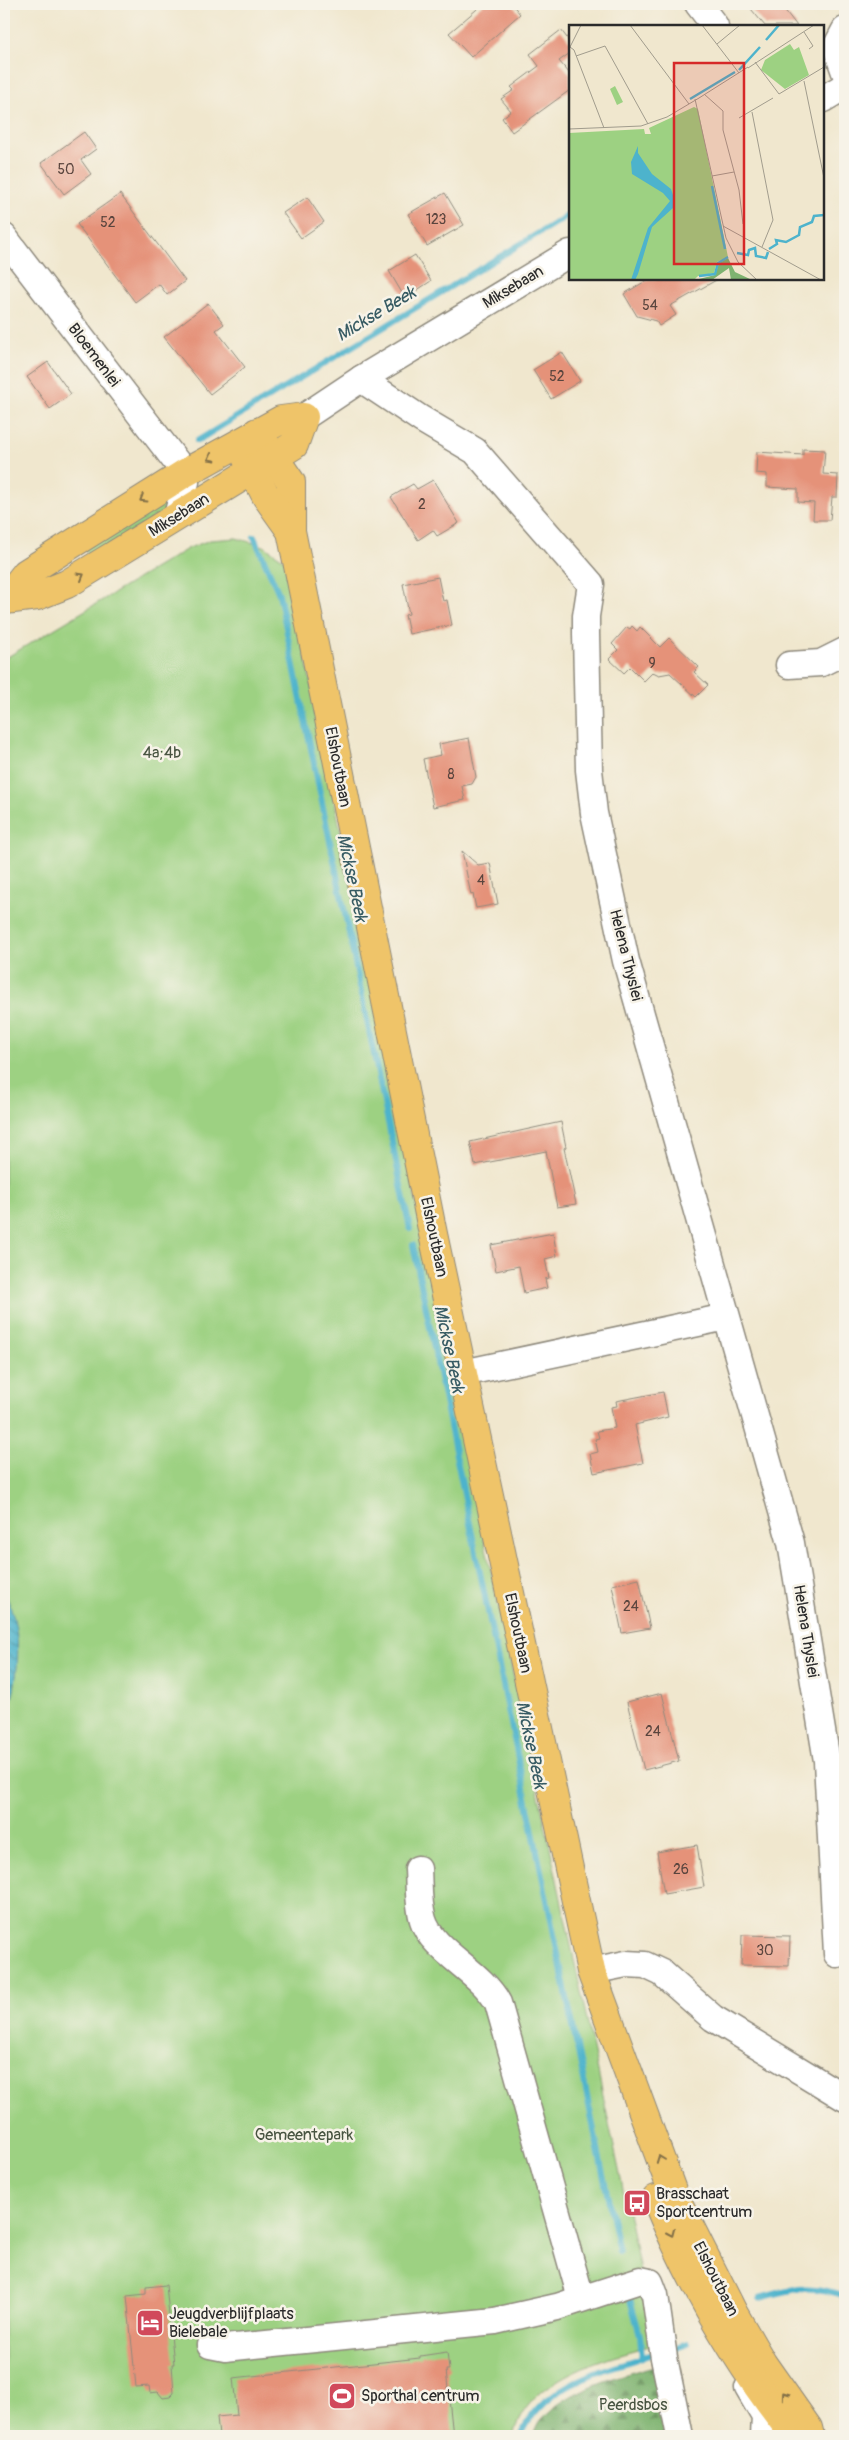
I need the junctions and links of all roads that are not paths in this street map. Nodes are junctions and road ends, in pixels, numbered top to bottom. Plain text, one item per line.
1 (698, 4) edge
2 (714, 25) edge
3 (842, 59) edge
4 (824, 97) edge
5 (4, 237) edge
6 (569, 254) edge
7 (361, 379) junction
8 (304, 417) junction
9 (247, 438) junction
10 (264, 463) junction
11 (185, 473) junction
12 (177, 516) junction
13 (32, 585) junction
14 (4, 600) edge
15 (845, 651) edge
16 (789, 665) dead end
17 (726, 1317) junction
18 (463, 1373) junction
19 (418, 1869) dead end
20 (837, 1954) dead end
21 (591, 1971) junction
22 (845, 2098) edge
23 (690, 2273) junction
24 (581, 2298) junction
25 (210, 2345) dead end
26 (680, 2436) edge
27 (764, 2436) edge
28 (794, 2436) edge
29 (810, 2436) edge

1 - 2 street
3 - 4 street
5 - 11 street, Bloemenlei
6 - 7 street, Miksebaan
7 - 8 street, Miksebaan
7 - 17 street, Helena Thyslei
8 - 9 main road, Miksebaan
8 - 10 main road, Miksebaan
9 - 10 main road, Elshoutbaan
9 -> 11 main road, Miksebaan
10 - 12 main road, Miksebaan
10 - 18 main road, Elshoutbaan
11 - 12 street
11 -> 13 main road, Miksebaan
13 -> 12 main road, Miksebaan
13 - 14 main road, Miksebaan
15 - 16 street
17 - 18 street
17 - 20 street, Helena Thyslei
18 - 21 main road, Elshoutbaan
19 - 24 street
21 - 22 street
21 -> 23 main road, Elshoutbaan
29 -> 21 main road, Elshoutbaan
23 - 27 street
23 - 28 main road, Elshoutbaan
24 - 25 street
24 - 26 street

